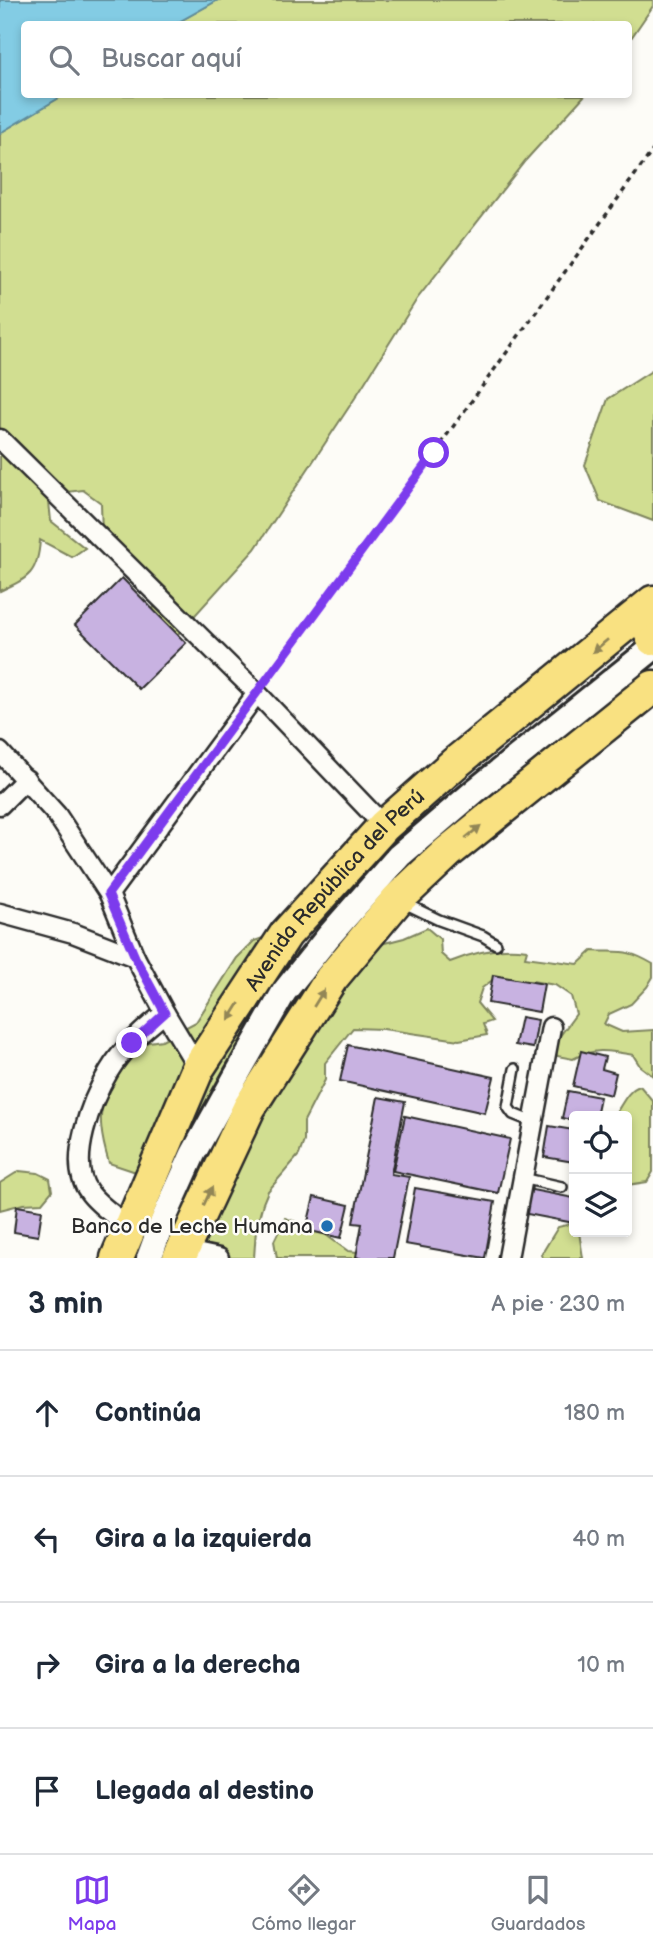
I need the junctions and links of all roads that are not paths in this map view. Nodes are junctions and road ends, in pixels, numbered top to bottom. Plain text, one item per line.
1 (0, 439) edge
2 (653, 604) edge
3 (653, 639) edge
4 (653, 648) edge
5 (653, 687) edge
6 (257, 693) junction
7 (0, 752) edge
8 (26, 779) junction
9 (0, 805) edge
10 (384, 826) junction
11 (108, 894) junction
12 (397, 900) junction
13 (0, 913) edge
14 (496, 944) dead end
15 (135, 957) junction
16 (165, 1013) junction
17 (551, 1027) dead end
18 (198, 1068) junction
19 (515, 1069) dead end
20 (533, 1122) junction
21 (522, 1178) junction
22 (562, 1187) dead end
23 (129, 1227) junction
24 (181, 1254) edge
25 (117, 1258) edge
26 (149, 1258) edge
27 (219, 1258) edge
28 (508, 1258) edge

1 - 6 street
2 - 3 highway
2 -> 10 highway, Avenida República del Perú
4 - 26 street
12 -> 5 highway
6 - 10 street
6 - 11 street
7 - 8 street
8 - 9 street
8 - 11 street
10 -> 18 highway, Avenida República del Perú
11 - 15 street
12 - 14 lane
24 -> 12 highway
13 - 15 street
15 - 16 street
16 - 18 street
16 - 23 street
17 - 20 street
18 - 23 highway, Avenida República del Perú
19 - 20 lane
20 - 21 street
21 - 22 lane
21 - 28 street
23 - 25 highway, Avenida República del Perú
24 - 27 street

